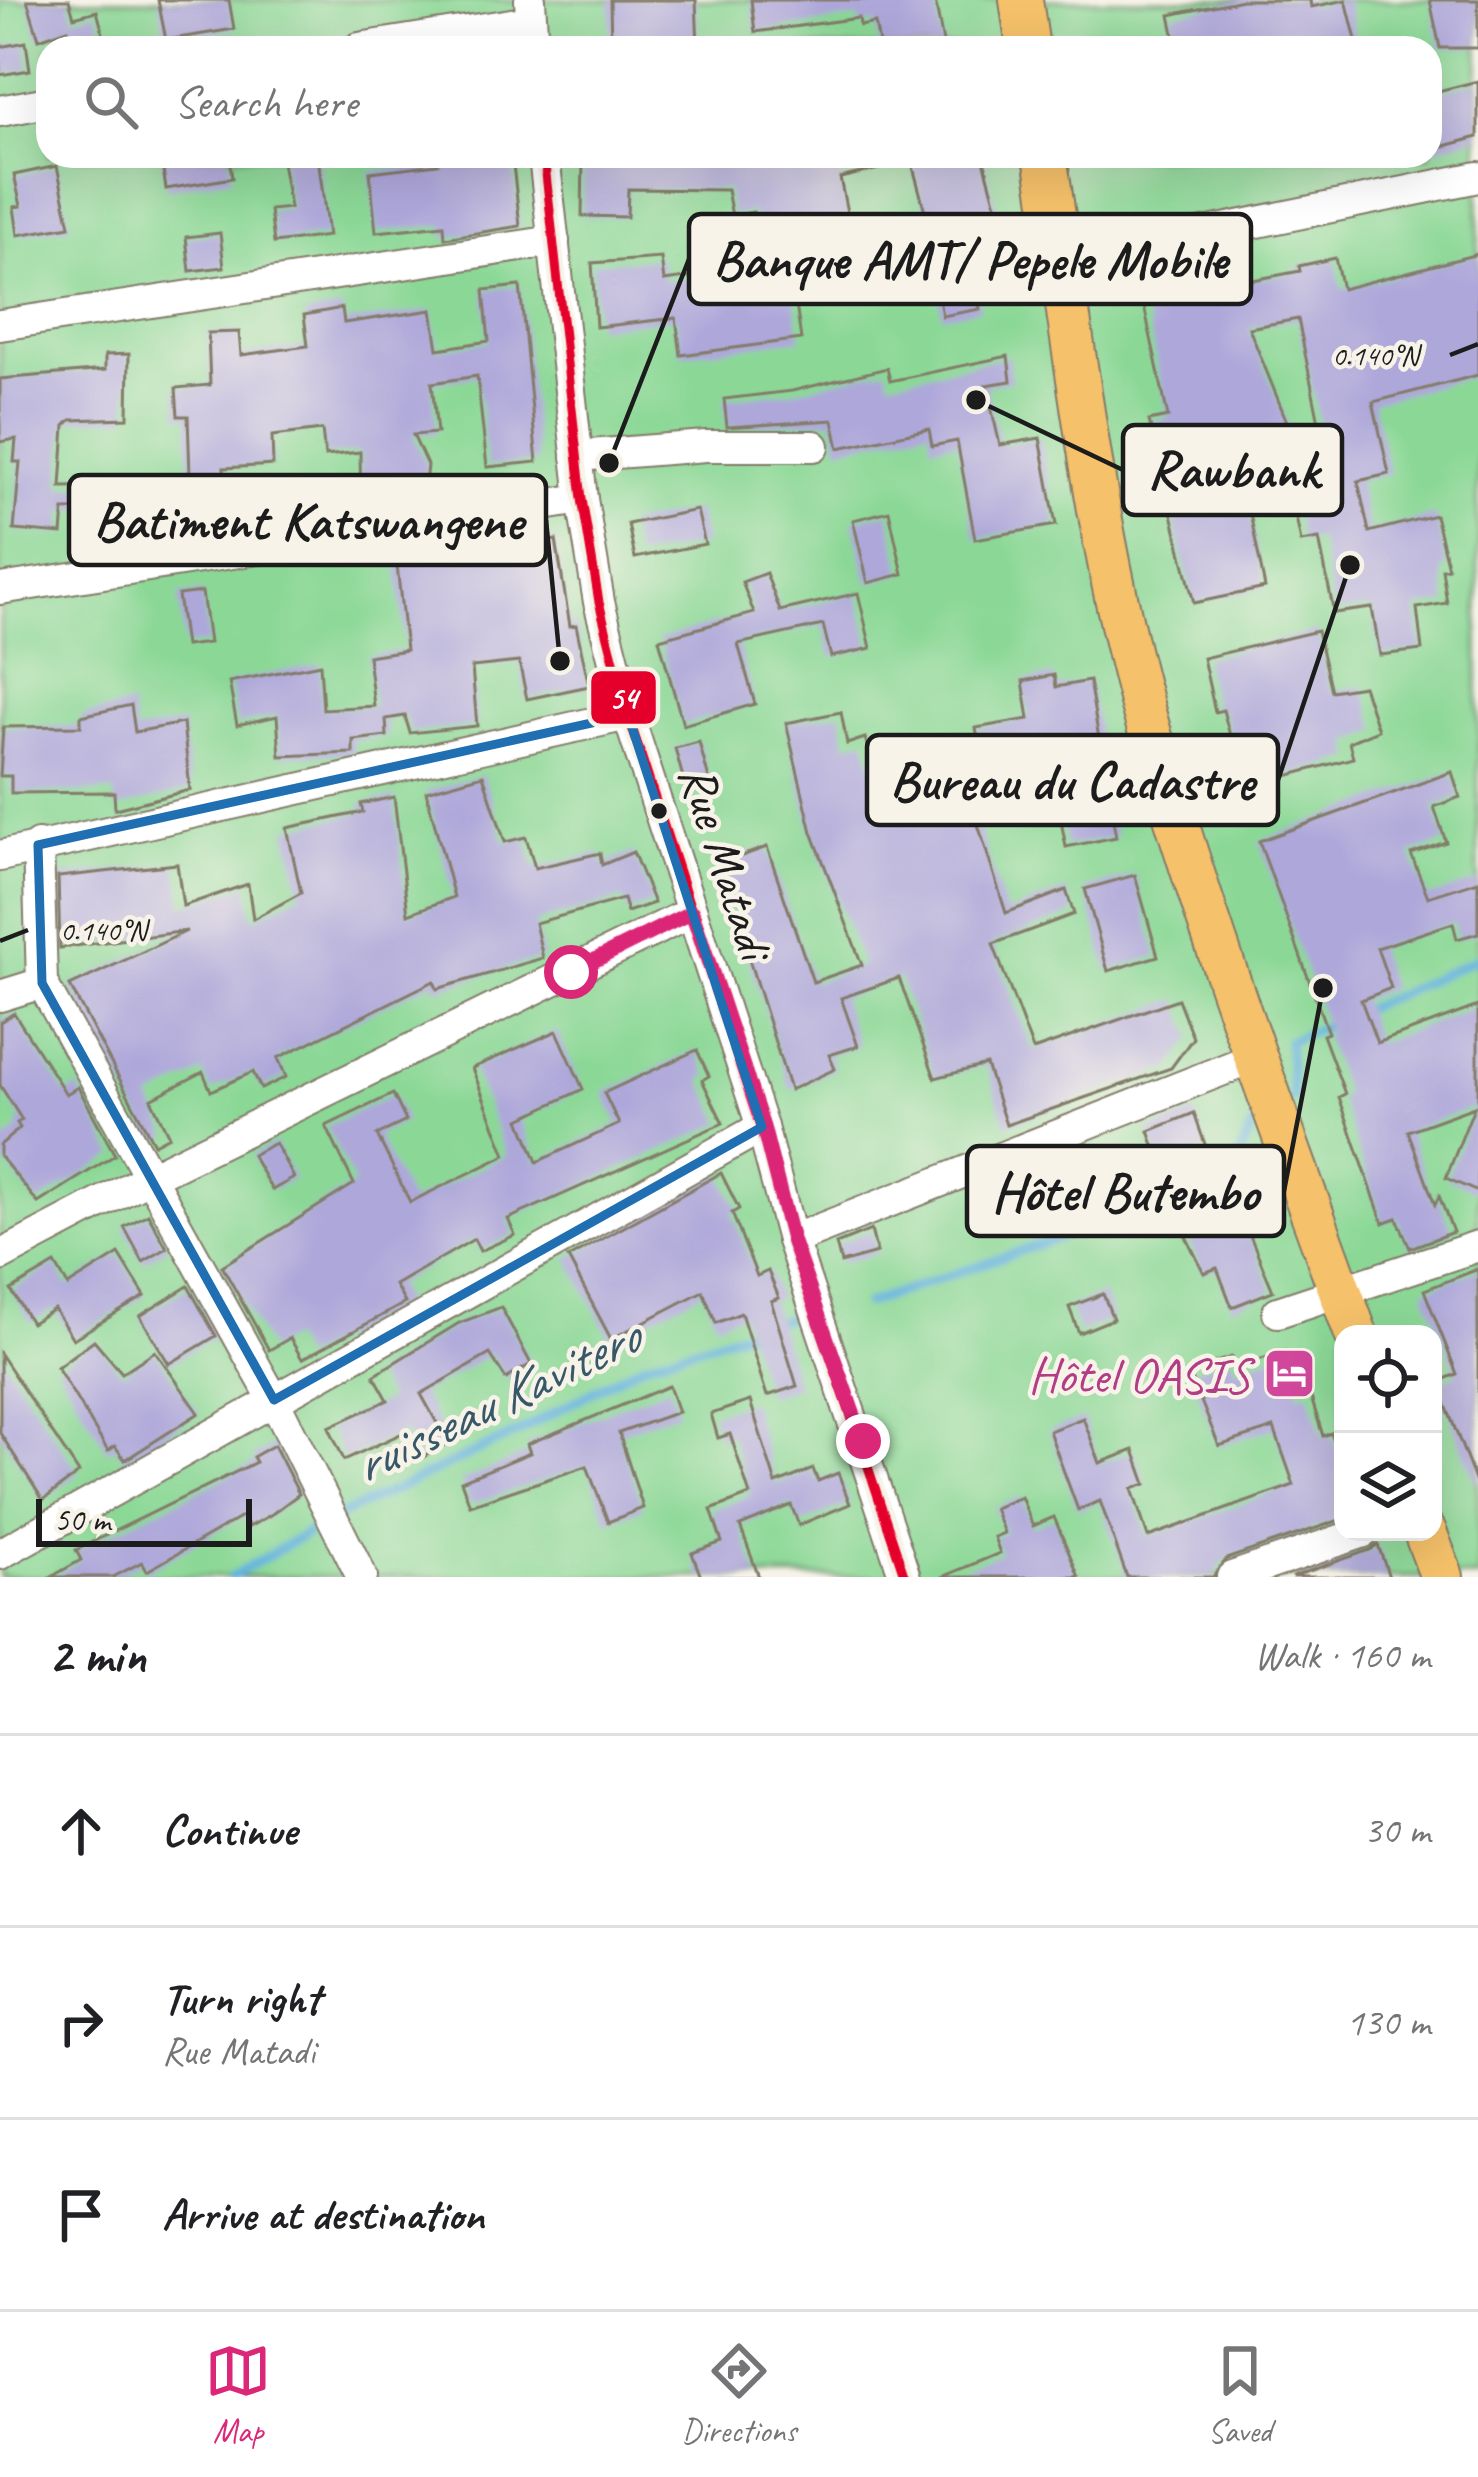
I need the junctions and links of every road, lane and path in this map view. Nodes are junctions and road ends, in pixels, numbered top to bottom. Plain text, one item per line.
1 (1021, 0) edge
2 (531, 23) edge
3 (442, 36) edge
4 (1026, 36) edge
5 (36, 104) edge
6 (0, 110) edge
7 (545, 168) edge
8 (1047, 168) edge
9 (1478, 178) edge
10 (554, 241) junction
11 (1062, 262) junction
12 (0, 325) edge
13 (814, 446) dead end
14 (578, 456) junction
15 (582, 499) junction
16 (0, 590) edge
17 (628, 715) junction
18 (38, 845) junction
19 (0, 856) edge
20 (692, 912) junction
21 (42, 983) junction
22 (0, 996) edge
23 (1256, 1057) junction
24 (763, 1127) junction
25 (148, 1178) junction
26 (792, 1240) junction
27 (1478, 1246) edge
28 (0, 1256) edge
29 (1278, 1312) dead end
30 (1349, 1314) edge
31 (274, 1400) junction
32 (1338, 1541) edge
33 (1428, 1541) edge
34 (0, 1554) edge
35 (362, 1577) edge
36 (905, 1577) edge
37 (1232, 1577) edge
38 (1442, 1577) edge

1 - 4 highway
2 - 3 street
5 - 6 street
7 - 10 street, Rue Matadi
8 - 11 highway
9 - 11 street
10 - 12 street
10 - 14 street, Rue Matadi
11 - 23 highway
13 - 14 street
14 - 15 street, Rue Matadi
15 - 16 street
15 - 17 street, Rue Matadi
17 - 18 street
17 - 20 street, Rue Matadi
18 - 19 street
18 - 21 street
20 - 24 street, Rue Matadi
20 - 25 street
21 - 22 street
21 - 25 street
23 - 26 street
23 - 30 highway
24 - 26 street, Rue Matadi
24 - 31 street
25 - 28 street
25 - 31 street
26 - 36 street, Rue Matadi
27 - 30 street
29 - 30 street
31 - 34 street
31 - 35 street
32 - 37 street
33 - 38 highway

